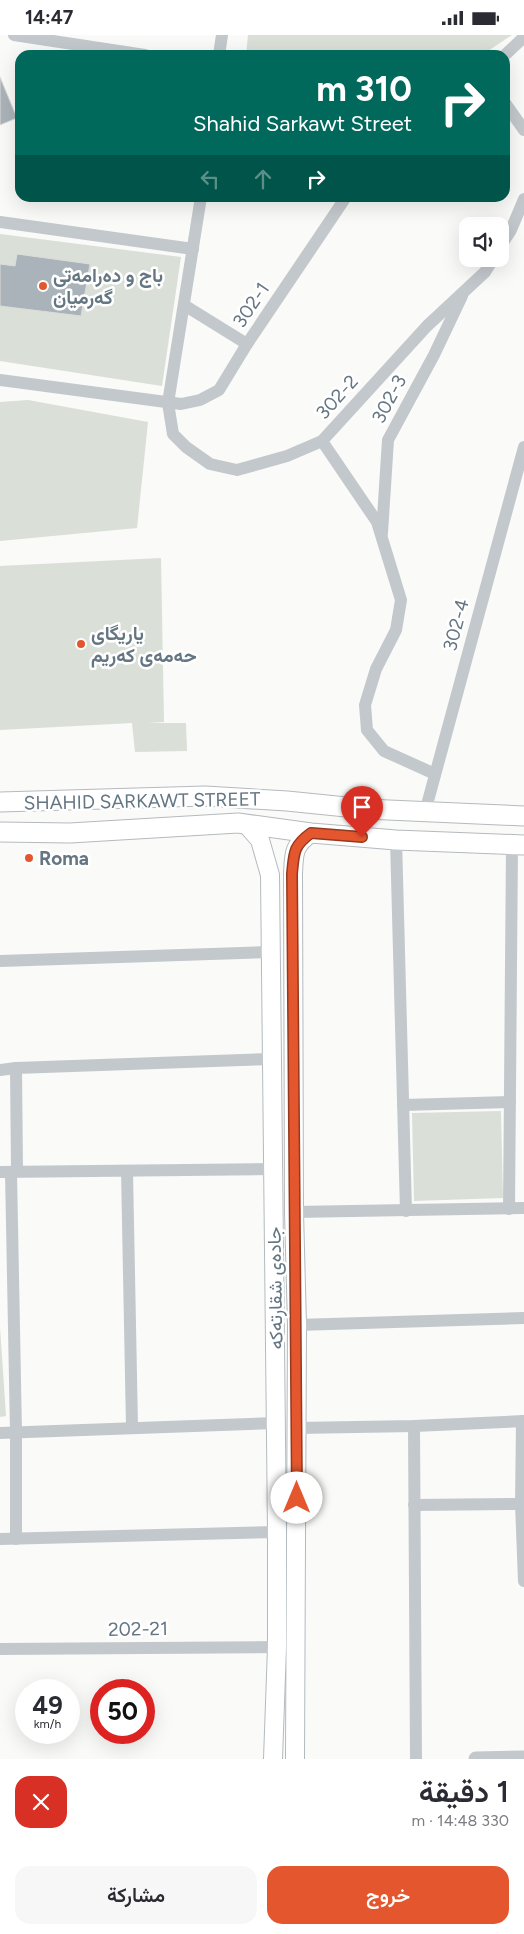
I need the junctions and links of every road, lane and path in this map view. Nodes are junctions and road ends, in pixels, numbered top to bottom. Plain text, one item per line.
1 (14, 35) edge
2 (222, 35) edge
3 (524, 37) edge
4 (112, 50) edge
5 (220, 50) edge
6 (510, 50) edge
7 (510, 110) edge
8 (524, 130) edge
9 (524, 199) edge
10 (200, 202) edge
11 (343, 202) edge
12 (0, 222) edge
13 (509, 233) edge
14 (193, 249) junction
15 (488, 267) edge
16 (465, 289) junction
17 (184, 305) junction
18 (247, 344) junction
19 (0, 380) edge
20 (168, 403) junction
21 (322, 441) junction
22 (524, 447) edge
23 (382, 537) junction
24 (435, 774) junction
25 (0, 802) edge
26 (425, 812) junction
27 (524, 816) edge
28 (246, 824) junction
29 (0, 832) edge
30 (311, 833) junction
31 (396, 840) junction
32 (518, 845) edge
33 (292, 874) junction
34 (270, 875) junction
35 (270, 952) junction
36 (0, 961) edge
37 (271, 1059) junction
38 (16, 1068) junction
39 (0, 1070) edge
40 (510, 1102) junction
41 (403, 1105) junction
42 (274, 1169) junction
43 (126, 1171) junction
44 (10, 1172) edge
45 (524, 1208) edge
46 (509, 1209) junction
47 (406, 1211) junction
48 (294, 1212) junction
49 (524, 1319) edge
50 (297, 1325) junction
51 (523, 1421) edge
52 (276, 1423) junction
53 (414, 1426) junction
54 (132, 1427) junction
55 (297, 1428) junction
56 (16, 1432) junction
57 (0, 1433) edge
58 (521, 1504) junction
59 (414, 1505) junction
60 (277, 1532) junction
61 (0, 1539) edge
62 (16, 1539) junction
63 (524, 1581) edge
64 (277, 1647) junction
65 (0, 1649) edge
66 (524, 1758) edge
67 (262, 1759) edge
68 (273, 1759) edge
69 (296, 1759) edge
70 (416, 1759) edge
71 (476, 1759) edge

1 - 4 street
2 - 5 street
3 - 6 street
7 - 8 street
9 - 13 street
10 - 14 street
11 - 18 street, 302-1
12 - 14 street
14 - 17 street
15 - 16 street, 302-2
16 - 21 street, 302-2
16 - 23 street, 302-3
17 - 18 street
17 - 20 street
18 - 20 street, 302-1
19 - 20 street, 302-1
20 - 21 street, 302-2
21 - 23 street
22 - 24 street, 302-4
23 - 24 street
24 - 26 street, 302-4
25 - 26 main road, SHAHID SARKAWT STREET
26 - 27 main road, SHAHID SARKAWT STREET
28 - 29 main road, SHAHID SARKAWT STREET
28 - 30 main road, SHAHID SARKAWT STREET
28 - 34 main road, جادەی شقارتەکە
30 - 31 main road, SHAHID SARKAWT STREET
30 - 33 main road, جادەی شقارتەکە
31 - 32 main road, SHAHID SARKAWT STREET
31 - 41 street
32 - 40 street
33 - 34 main road
33 - 48 main road, جادەی شقارتەکە
34 - 35 main road, جادەی شقارتەکە
35 - 36 street
35 - 37 main road, جادەی شقارتەکە
37 - 38 street
37 - 42 main road, جادەی شقارتەکە
38 - 39 street
38 - 44 street
40 - 41 street
40 - 46 street
41 - 47 street
42 - 43 street
42 - 52 main road, جادەی شقارتەکە
43 - 44 street
43 - 54 street
44 - 56 street
45 - 46 street
46 - 47 street
47 - 48 street
48 - 50 main road, جادەی شقارتەکە
49 - 50 street
50 - 55 main road, جادەی شقارتەکە
51 - 53 street
51 - 58 street
52 - 54 street
52 - 60 main road, جادەی شقارتەکە
53 - 55 street
53 - 59 street
54 - 56 street
55 - 69 main road, جادەی شقارتەکە
56 - 57 street
56 - 62 street
58 - 59 street
58 - 63 street
59 - 70 street
60 - 62 street
60 - 64 main road, جادەی شقارتەکە
61 - 62 street
64 - 65 street, 202-21
64 - 68 main road, جادەی شقارتەکە
66 - 71 street
67 - 68 street

